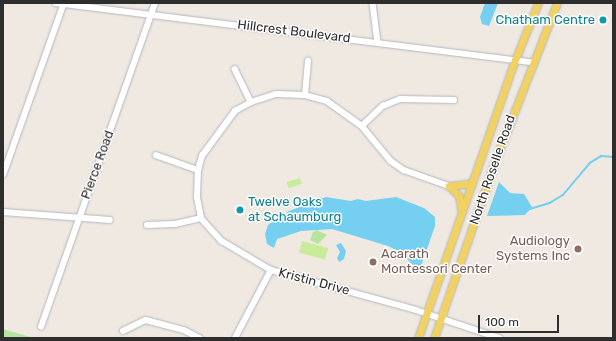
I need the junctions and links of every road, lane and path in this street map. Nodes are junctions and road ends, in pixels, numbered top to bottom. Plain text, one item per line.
1 (56, 3) edge
2 (63, 3) edge
3 (155, 3) edge
4 (373, 3) edge
5 (538, 3) edge
6 (557, 3) edge
7 (151, 15) junction
8 (378, 43) junction
9 (515, 60) junction
10 (308, 61) dead end
11 (532, 62) junction
12 (235, 69) dead end
13 (305, 95) junction
14 (454, 100) dead end
15 (251, 102) junction
16 (362, 126) junction
17 (156, 155) dead end
18 (198, 170) junction
19 (3, 176) edge
20 (472, 183) junction
21 (449, 186) junction
22 (3, 212) edge
23 (462, 212) junction
24 (79, 217) junction
25 (201, 218) junction
26 (110, 220) dead end
27 (147, 225) dead end
28 (270, 270) junction
29 (427, 313) junction
30 (441, 318) junction
31 (41, 327) dead end
32 (123, 330) dead end
33 (200, 338) edge
34 (235, 338) edge
35 (418, 338) edge
36 (434, 338) edge
37 (499, 338) edge

1 - 2 street, Hillcrest Boulevard
2 - 7 street, Hillcrest Boulevard
2 - 19 street
3 - 7 street, Pierce Road
4 - 8 street
5 - 9 main road, North Roselle Road
6 - 11 main road, North Roselle Road
7 - 8 street, Hillcrest Boulevard
7 - 24 street, Pierce Road
8 - 9 street, Hillcrest Boulevard
9 - 11 street, Hillcrest Boulevard
9 - 20 main road, North Roselle Road
10 - 13 street
11 - 30 main road, North Roselle Road
12 - 15 street
13 - 15 street
13 - 16 street
14 - 16 street
15 - 18 street
16 - 21 street
17 - 18 street
18 - 25 street
20 - 21 main road
20 - 23 main road, North Roselle Road
21 - 23 main road
22 - 24 street
23 - 29 main road, North Roselle Road
24 - 26 street
24 - 31 street, Pierce Road
25 - 27 street
25 - 28 street, Kristin Drive
28 - 29 street, Kristin Drive
28 - 34 street
29 - 30 street, Kristin Drive
29 - 35 main road, North Roselle Road
30 - 36 main road, North Roselle Road
30 - 37 street, Kristin Drive
32 - 33 street

